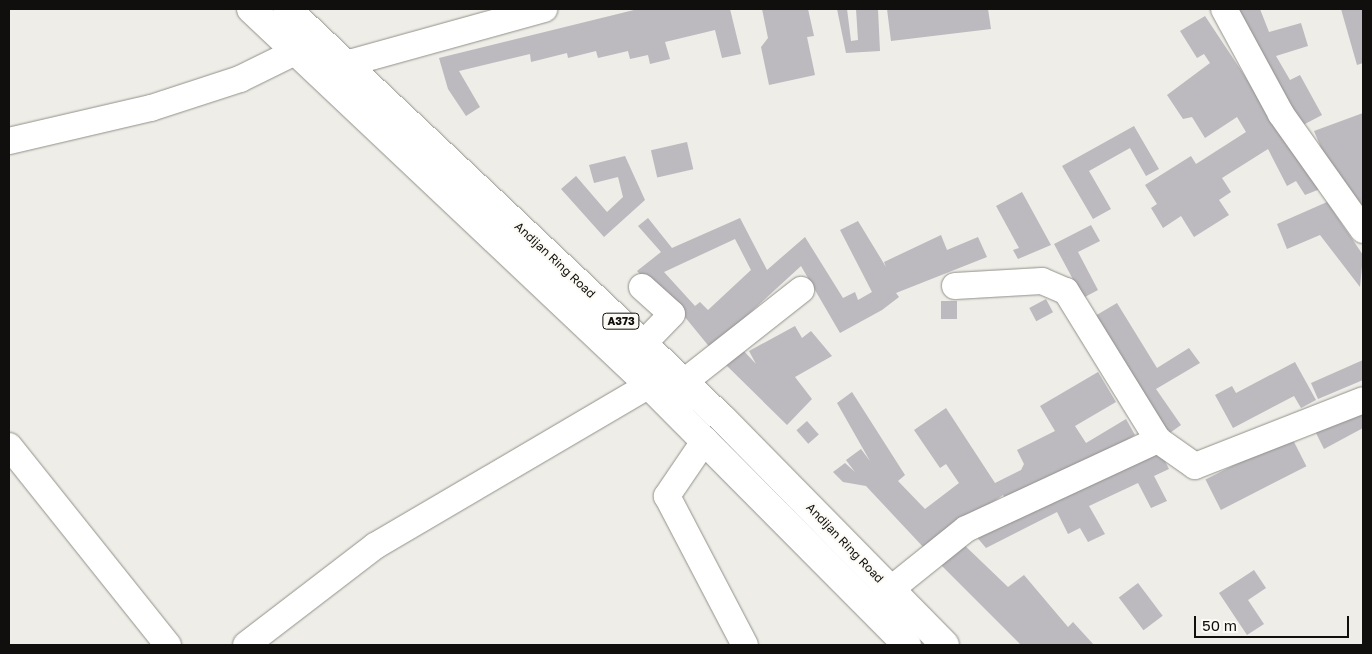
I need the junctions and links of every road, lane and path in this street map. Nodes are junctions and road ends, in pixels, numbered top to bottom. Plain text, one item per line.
1 (251, 9) edge
2 (287, 9) edge
3 (544, 9) edge
4 (1224, 9) edge
5 (297, 51) junction
6 (342, 65) junction
7 (9, 141) edge
8 (1363, 230) edge
9 (955, 286) dead end
10 (642, 287) dead end
11 (801, 290) dead end
12 (644, 343) junction
13 (684, 382) junction
14 (649, 385) junction
15 (1363, 400) edge
16 (705, 440) junction
17 (1158, 440) junction
18 (9, 446) edge
19 (890, 590) junction
20 (168, 645) edge
21 (246, 645) edge
22 (745, 645) edge
23 (908, 645) edge
24 (945, 645) edge

1 - 5 highway, A373
2 - 6 highway, Andijan Ring Road / A373
3 - 6 street
4 - 8 street
5 - 7 street
5 - 14 highway, A373
6 - 12 highway, Andijan Ring Road / A373
9 - 17 street
10 - 12 street
11 - 13 street
12 - 13 highway, Andijan Ring Road / A373
13 - 19 highway, Andijan Ring Road / A373
14 - 16 highway, A373
14 - 21 street
15 - 17 street
16 - 22 street
16 - 23 highway, A373
17 - 19 street
18 - 20 street
19 - 24 highway, Andijan Ring Road / A373

